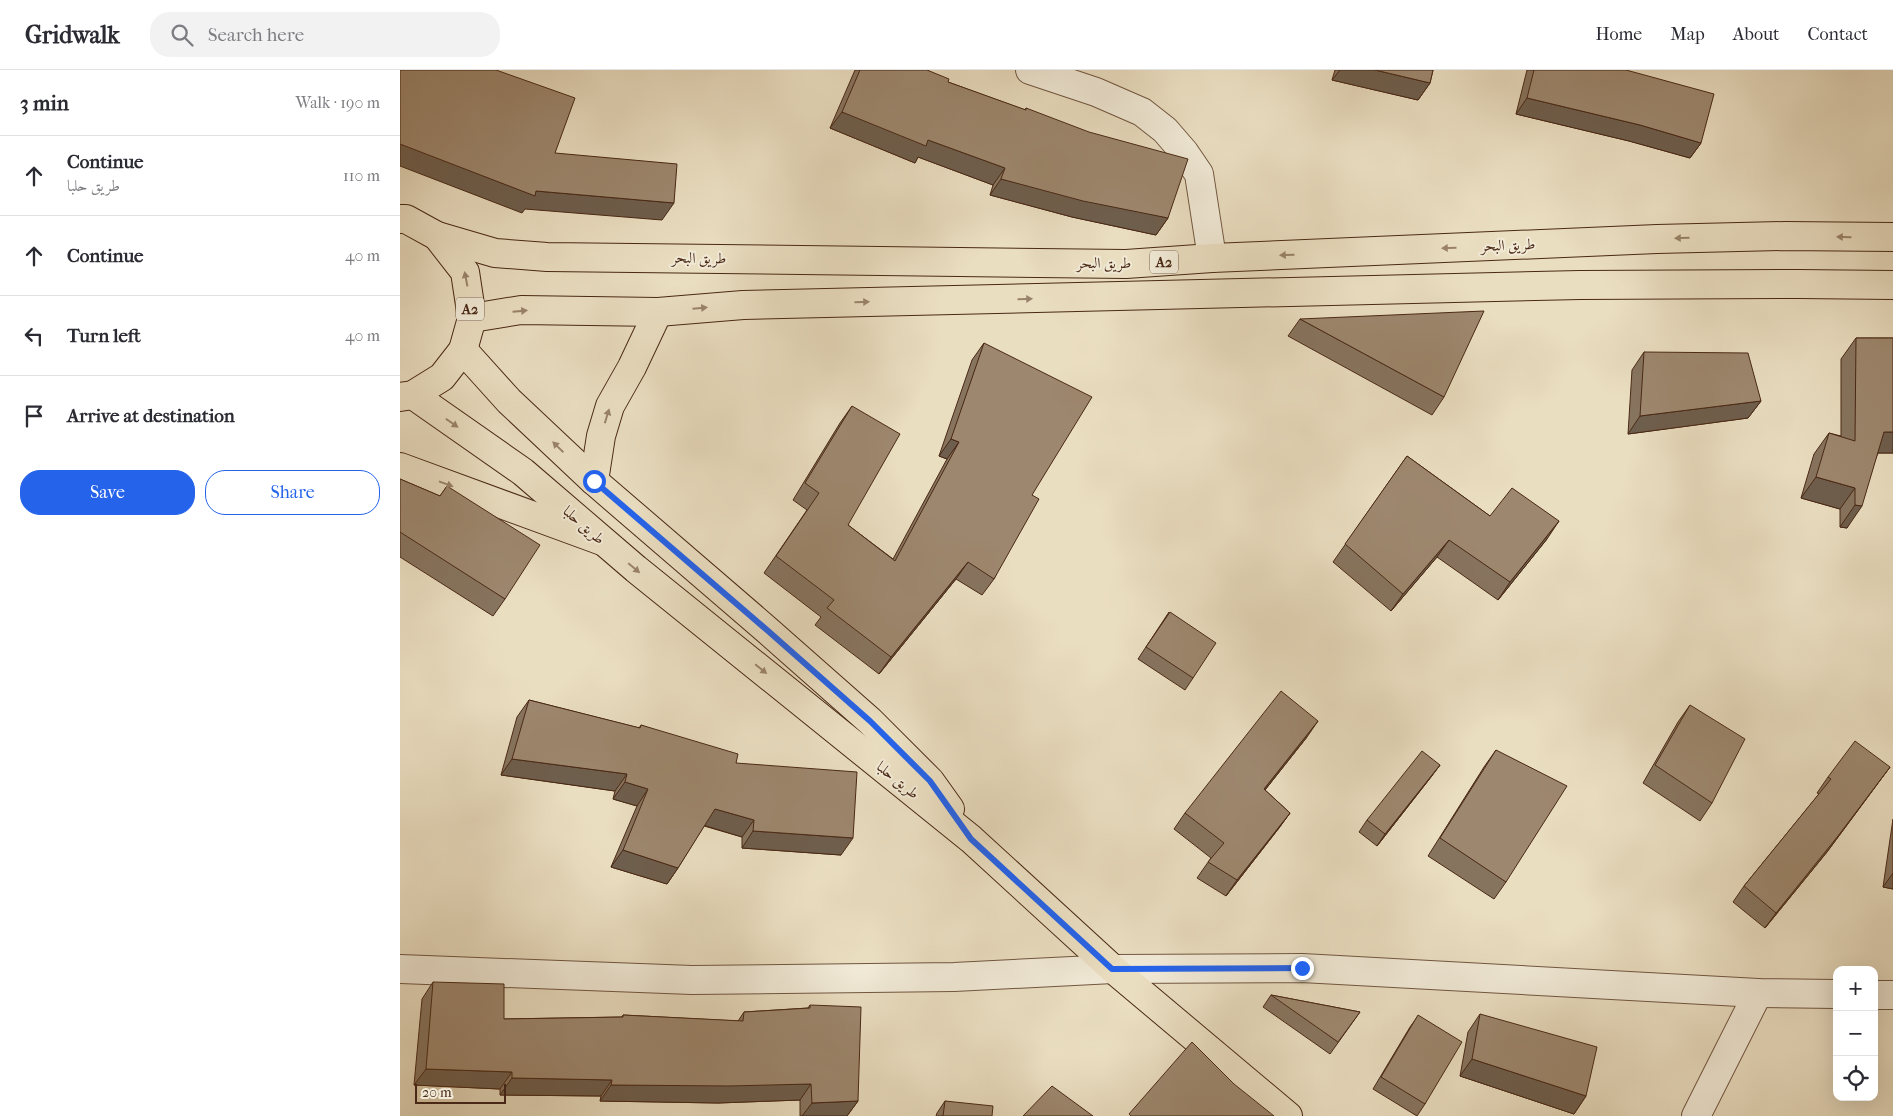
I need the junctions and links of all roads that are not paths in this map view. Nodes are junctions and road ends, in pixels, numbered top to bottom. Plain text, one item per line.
1 (1030, 70) edge
2 (400, 219) edge
3 (437, 236) junction
4 (1893, 237) edge
5 (1212, 258) junction
6 (1126, 264) junction
7 (1893, 285) edge
8 (1131, 296) junction
9 (658, 312) junction
10 (472, 318) junction
11 (463, 350) junction
12 (406, 396) edge
13 (400, 467) edge
14 (594, 481) junction
15 (602, 541) junction
16 (971, 839) junction
17 (400, 969) edge
18 (1112, 969) junction
19 (1758, 993) junction
20 (1833, 994) edge
21 (1878, 995) edge
22 (1893, 996) edge
23 (1288, 1116) edge
24 (1696, 1116) edge

1 - 5 street
2 - 3 main road, A2
3 - 6 main road, طريق البحر / A2
10 -> 3 main road, A2
4 -> 5 main road, طريق البحر / A2
5 - 6 main road, طريق البحر / A2
6 - 8 main road
7 - 8 main road, A2
9 -> 8 main road, A2
10 -> 9 main road, A2
14 -> 9 main road
10 - 11 main road, A2
11 - 12 main road, A2
14 -> 11 main road, طريق حلبا
12 -> 15 main road, طريق حلبا
13 -> 15 main road
14 - 16 main road, طريق حلبا
15 -> 16 main road, طريق حلبا
16 - 18 main road
17 - 18 street
18 - 19 street
18 - 23 main road
19 - 20 street
19 - 24 street
21 - 22 street

